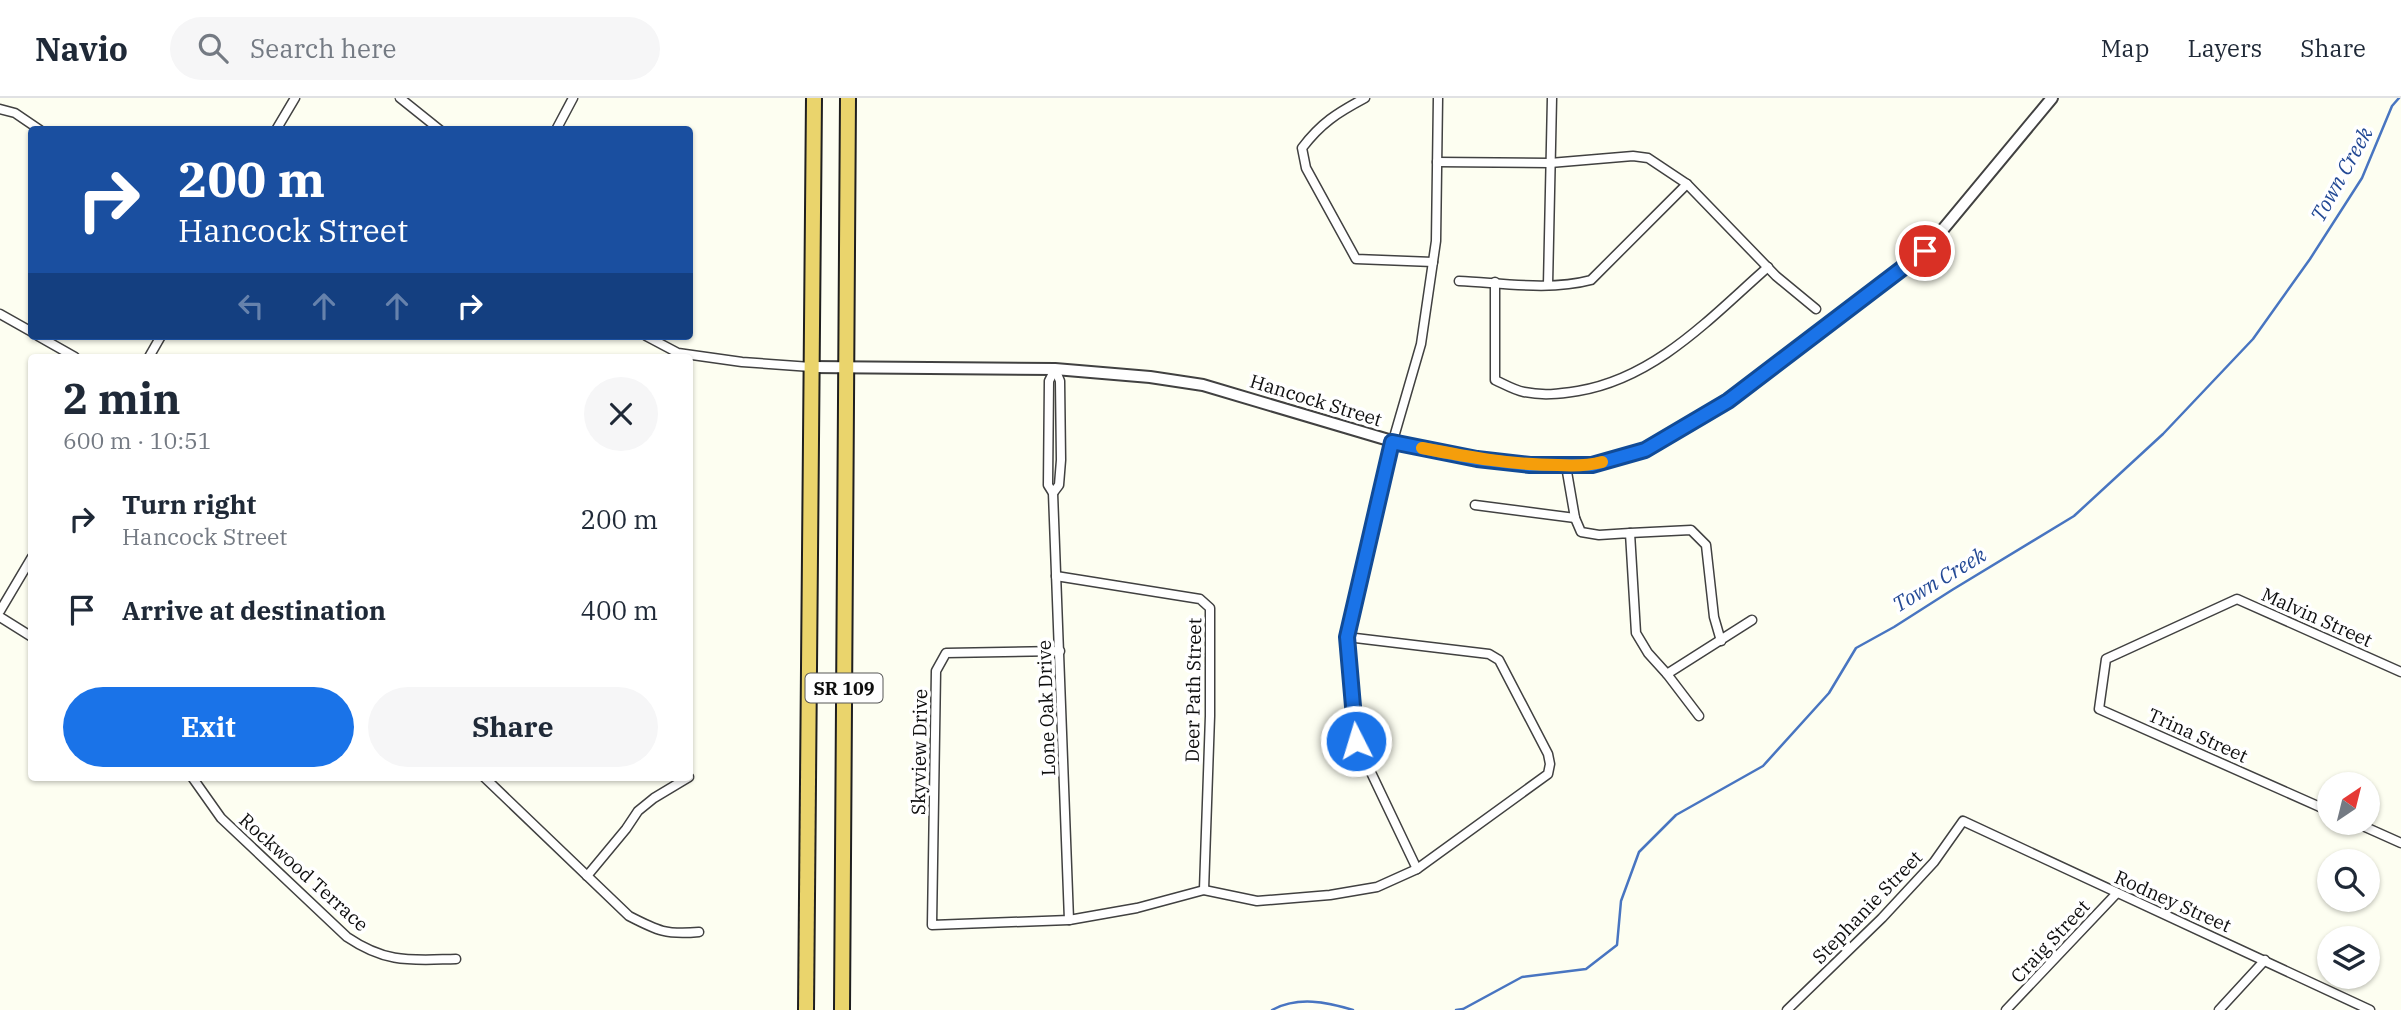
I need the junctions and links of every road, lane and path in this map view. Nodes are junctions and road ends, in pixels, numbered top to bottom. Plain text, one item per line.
1 (295, 98) edge
2 (400, 98) edge
3 (573, 98) edge
4 (814, 98) edge
5 (848, 98) edge
6 (1365, 98) edge
7 (1438, 98) edge
8 (1552, 98) edge
9 (2052, 98) edge
10 (0, 109) edge
11 (34, 126) edge
12 (278, 126) edge
13 (435, 126) edge
14 (558, 126) edge
15 (1437, 162) junction
16 (1550, 163) junction
17 (1687, 184) junction
18 (1433, 262) junction
19 (1768, 267) junction
20 (1459, 281) dead end
21 (1495, 282) junction
22 (1548, 285) junction
23 (1815, 309) dead end
24 (0, 314) edge
25 (28, 330) edge
26 (45, 340) edge
27 (654, 340) edge
28 (70, 354) edge
29 (680, 354) edge
30 (693, 357) edge
31 (846, 366) junction
32 (811, 367) junction
33 (1055, 369) junction
34 (1392, 442) junction
35 (1566, 466) junction
36 (1475, 505) dead end
37 (1574, 518) junction
38 (1630, 533) junction
39 (28, 563) edge
40 (1056, 576) junction
41 (4, 594) edge
42 (0, 611) edge
43 (0, 617) edge
44 (1752, 620) dead end
45 (28, 634) edge
46 (1347, 637) junction
47 (1721, 641) junction
48 (1060, 651) junction
49 (2106, 659) joint
50 (2401, 672) edge
51 (1667, 674) junction
52 (1699, 716) dead end
53 (195, 781) edge
54 (488, 781) edge
55 (682, 781) edge
56 (2317, 806) edge
57 (1963, 821) joint
58 (2380, 834) edge
59 (2401, 844) edge
60 (1417, 869) junction
61 (587, 876) junction
62 (1204, 890) junction
63 (2117, 893) junction
64 (1069, 920) junction
65 (699, 932) dead end
66 (456, 958) dead end
67 (2265, 960) junction
68 (806, 1010) edge
69 (842, 1010) edge
70 (1787, 1010) edge
71 (2006, 1010) edge
72 (2219, 1010) edge
73 (2370, 1010) edge

1 - 12 street
2 - 13 street
3 - 14 street
4 - 32 highway, SR 109
5 - 31 highway, SR 109
6 - 18 street
7 - 15 street
8 - 16 street
9 - 35 street, Hancock Street
10 - 11 street
15 - 16 street
15 - 18 street
16 - 17 street
16 - 22 street
17 - 19 street
17 - 22 street
18 - 34 street
19 - 21 street
19 - 23 street
20 - 21 street
21 - 22 street
24 - 25 street
26 - 28 street
27 - 29 street, Hancock Street
30 - 32 street, Hancock Street
31 - 32 street, Hancock Street
31 - 33 street, Hancock Street
31 - 69 highway, SR 109
32 - 68 highway, SR 109
33 - 34 street, Hancock Street
33 - 40 street, Lone Oak Drive
34 - 35 street, Hancock Street
34 - 46 street
35 - 37 street
36 - 37 street
37 - 38 street
38 - 47 street
38 - 51 street
39 - 41 street
40 - 48 street, Lone Oak Drive
40 - 62 street, Deer Path Street
41 - 42 street
43 - 45 street
44 - 47 street
46 - 60 street
46 - 60 street
47 - 51 street
48 - 64 street, Lone Oak Drive
48 - 64 street, Skyview Drive
49 - 50 street, Malvin Street
49 - 56 street, Trina Street
51 - 52 street
53 - 66 street, Rockwood Terrace
54 - 61 street
55 - 61 street
57 - 63 street, Rodney Street
57 - 70 street, Stephanie Street
58 - 59 street
60 - 62 street
61 - 65 street
62 - 64 street
63 - 67 street, Rodney Street
63 - 71 street, Craig Street
67 - 72 street
67 - 73 street, Rodney Street

